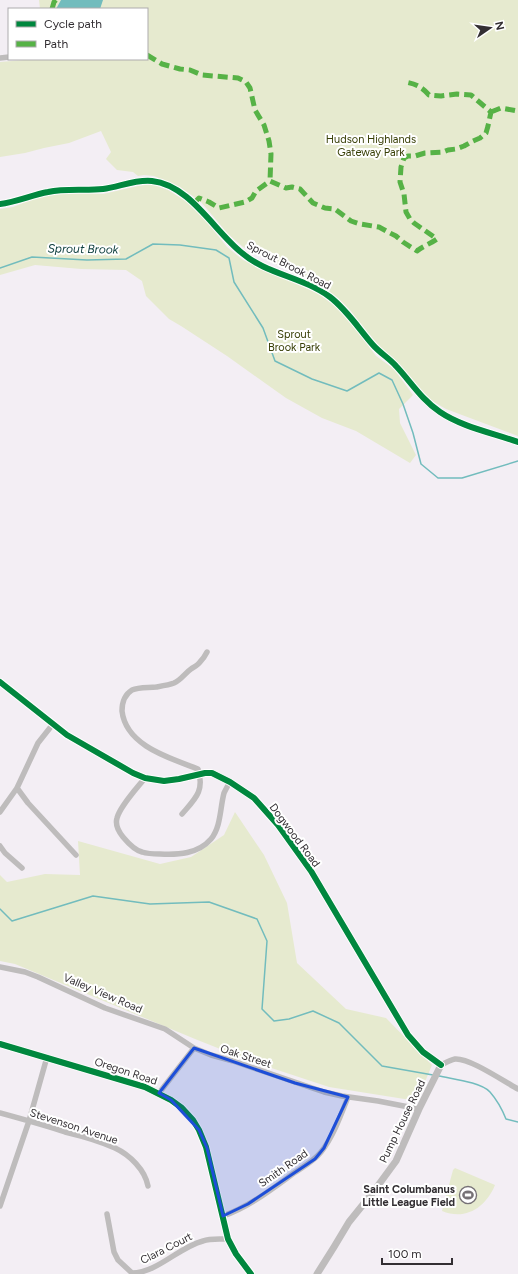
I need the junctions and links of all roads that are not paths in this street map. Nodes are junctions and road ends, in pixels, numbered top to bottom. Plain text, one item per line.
1 (0, 204) edge
2 (518, 442) edge
3 (207, 652) dead end
4 (0, 682) edge
5 (54, 724) junction
6 (199, 774) junction
7 (145, 778) junction
8 (230, 782) junction
9 (17, 788) junction
10 (0, 812) edge
11 (182, 814) dead end
12 (0, 846) edge
13 (76, 855) dead end
14 (22, 868) dead end
15 (0, 967) edge
16 (0, 1044) edge
17 (194, 1048) junction
18 (47, 1057) junction
19 (439, 1069) junction
20 (518, 1089) edge
21 (159, 1093) junction
22 (348, 1097) junction
23 (419, 1108) junction
24 (0, 1113) edge
25 (29, 1121) junction
26 (148, 1186) dead end
27 (0, 1206) edge
28 (107, 1214) dead end
29 (223, 1216) junction
30 (228, 1239) junction
31 (251, 1274) edge
32 (317, 1274) edge

1 - 2 street, Sprout Brook Road
3 - 6 street
4 - 5 street, Dogwood Road
5 - 7 street, Dogwood Road
5 - 9 street
6 - 7 street, Dogwood Road
6 - 8 street, Dogwood Road
6 - 11 street
7 - 8 street
8 - 19 street, Dogwood Road
9 - 10 street
9 - 13 street
12 - 14 street
15 - 17 street, Valley View Road
16 - 18 street, Oregon Road
17 - 21 street
17 - 22 street, Oak Street
18 - 21 street, Oregon Road
18 - 25 street
19 - 20 street
19 - 23 street, Pump House Road
21 - 29 street, Oregon Road
22 - 23 street
22 - 29 street, Smith Road
23 - 32 street, Pump House Road
24 - 25 street, Stevenson Avenue
25 - 26 street, Stevenson Avenue
25 - 27 street
28 - 30 street, Clara Court
29 - 30 street, Oregon Road
30 - 31 street, Oregon Road

